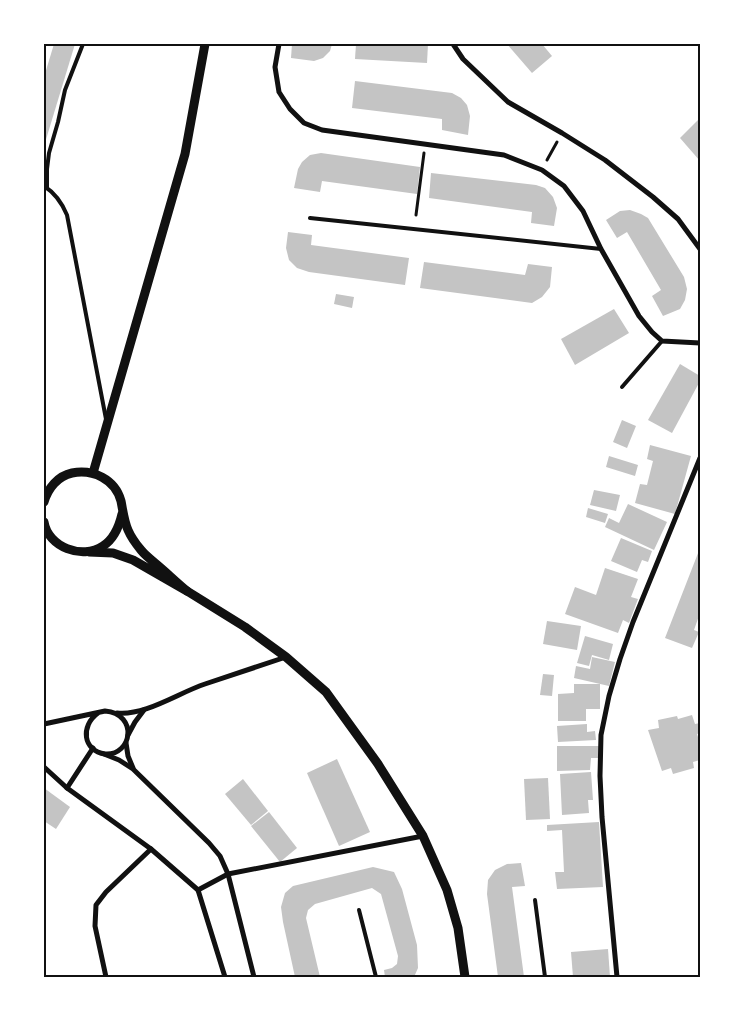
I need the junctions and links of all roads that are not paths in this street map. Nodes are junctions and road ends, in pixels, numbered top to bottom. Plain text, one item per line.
1 (83, 44) edge
2 (205, 44) edge
3 (278, 44) edge
4 (454, 44) edge
5 (45, 187) edge
6 (310, 218) dead end
7 (601, 248) junction
8 (700, 249) edge
9 (662, 341) junction
10 (700, 343) edge
11 (622, 387) dead end
12 (108, 424) junction
13 (700, 458) edge
14 (94, 473) junction
15 (47, 484) edge
16 (44, 502) edge
17 (122, 514) junction
18 (44, 522) edge
19 (89, 552) junction
20 (187, 591) junction
21 (286, 657) junction
22 (144, 710) junction
23 (112, 712) junction
24 (98, 713) junction
25 (44, 724) edge
26 (128, 736) junction
27 (126, 742) junction
28 (93, 748) junction
29 (104, 754) junction
30 (44, 767) edge
31 (133, 769) junction
32 (67, 788) junction
33 (423, 836) junction
34 (151, 850) junction
35 (228, 874) junction
36 (198, 890) junction
37 (535, 900) dead end
38 (359, 910) dead end
39 (106, 977) edge
40 (225, 977) edge
41 (254, 977) edge
42 (376, 977) edge
43 (466, 977) edge
44 (545, 977) edge
45 (617, 977) edge

1 - 5 lane
2 - 12 street
3 - 7 street
4 - 8 street
5 - 12 lane
6 - 7 lane
7 - 9 street
9 - 10 street
9 - 11 lane
12 - 14 street
13 - 45 street
14 - 15 street
14 - 17 street
15 - 16 street
17 - 19 street
17 - 20 street
18 - 19 street
19 - 20 street
20 - 21 street
21 - 22 street
21 - 33 street
22 - 23 street
22 - 26 street
23 - 24 street
23 - 26 street
24 - 25 street
24 - 28 street
26 - 27 street
27 - 29 street
27 - 31 street
28 - 29 street
28 - 32 street
29 - 31 street
30 - 32 street
31 - 35 street
32 - 34 street
33 - 35 street
33 - 43 street
34 - 36 street
34 - 39 street
35 - 36 street
35 - 41 street
36 - 40 street
37 - 44 lane
38 - 42 lane

